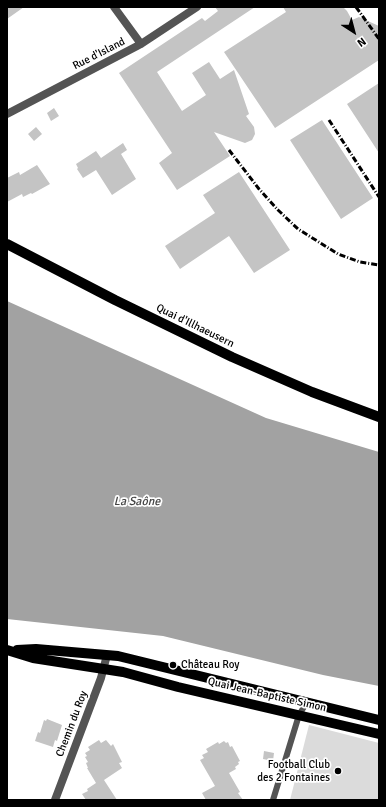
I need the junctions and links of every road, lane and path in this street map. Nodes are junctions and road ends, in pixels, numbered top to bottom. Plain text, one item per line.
1 (114, 7) edge
2 (197, 7) edge
3 (141, 44) junction
4 (7, 114) edge
5 (7, 244) edge
6 (379, 417) edge
7 (8, 650) edge
8 (107, 655) junction
9 (103, 669) junction
10 (307, 702) junction
11 (299, 715) junction
12 (379, 720) edge
13 (379, 734) edge
14 (55, 800) edge
15 (273, 800) edge

1 - 3 street
2 - 3 street, Rue d'Island
3 - 4 street, Rue d'Island
5 - 6 main road, Quai d'Illhaeusern
7 - 8 main road, Quai Jean-Baptiste Simon
7 - 9 main road, Quai Jean-Baptiste Simon
8 - 9 street, Chemin du Roy
8 - 10 main road, Quai Jean-Baptiste Simon
9 - 11 main road, Quai Jean-Baptiste Simon
9 - 14 street, Chemin du Roy
10 - 11 lane
10 - 12 main road, Quai Jean-Baptiste Simon
11 - 13 main road, Quai Jean-Baptiste Simon
11 - 15 lane

